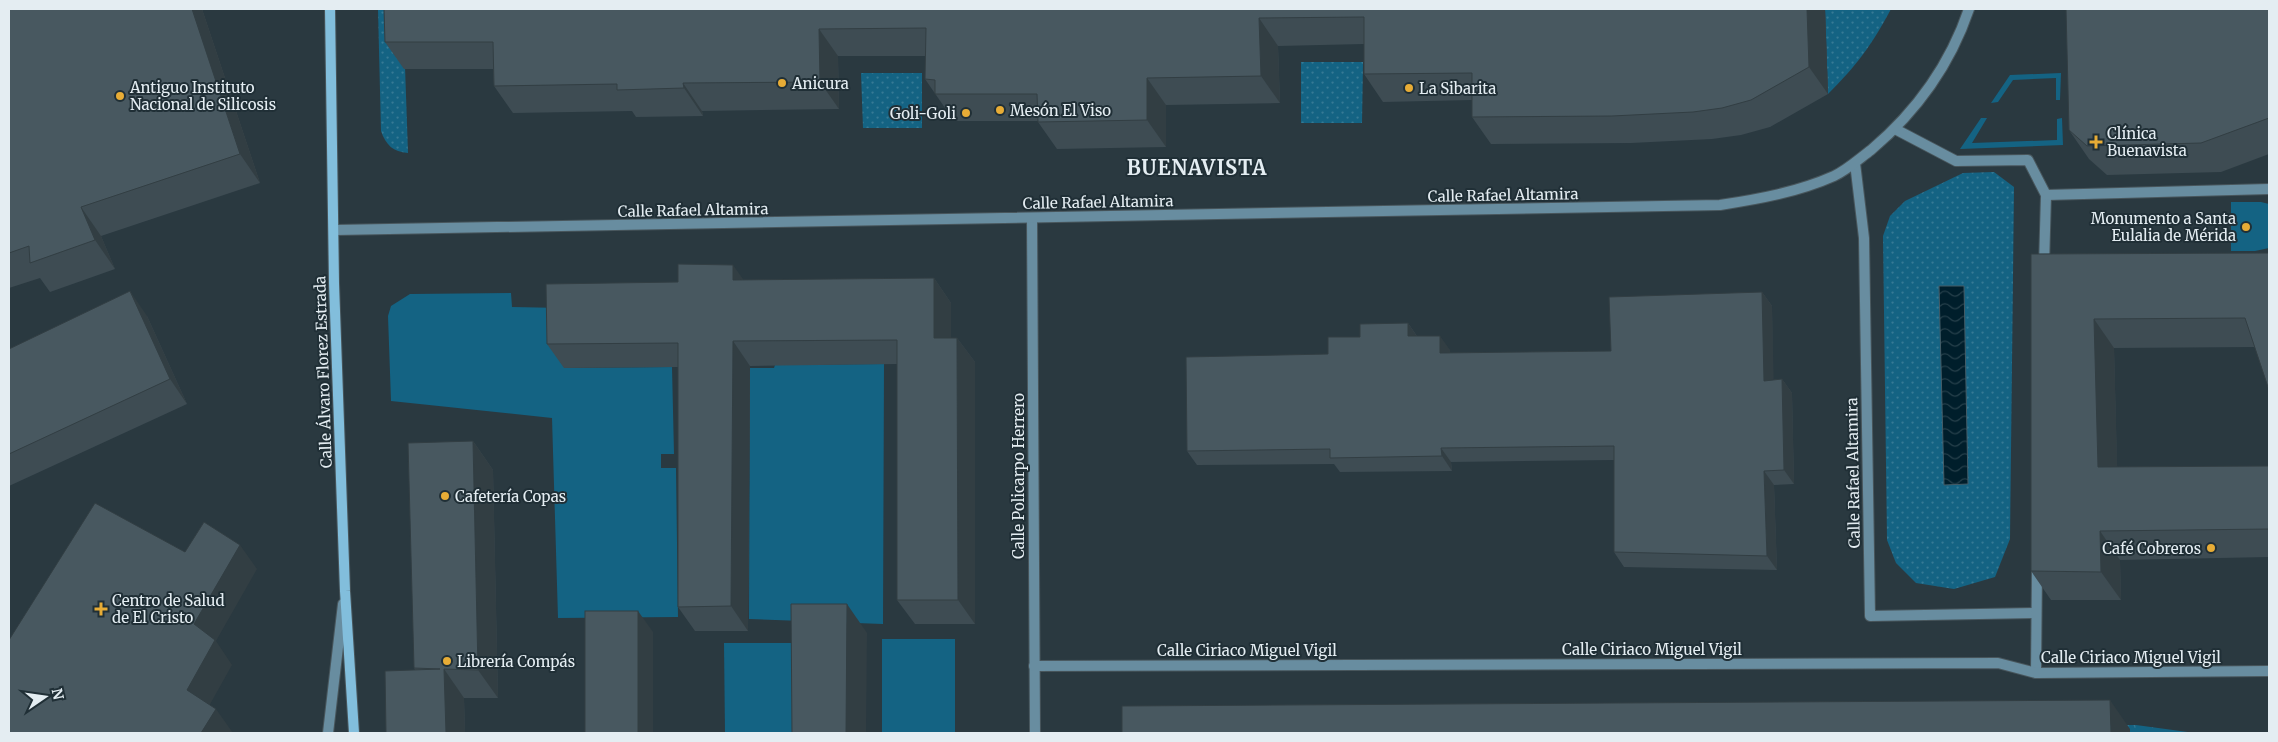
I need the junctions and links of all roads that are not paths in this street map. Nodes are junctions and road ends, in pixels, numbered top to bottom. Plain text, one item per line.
1 (330, 9) edge
2 (1969, 9) edge
3 (1895, 129) junction
4 (1854, 163) junction
5 (2269, 189) edge
6 (2046, 195) junction
7 (1032, 219) junction
8 (335, 230) junction
9 (2044, 275) edge
10 (2038, 554) edge
11 (345, 590) junction
12 (2036, 613) junction
13 (1034, 666) junction
14 (2269, 671) edge
15 (2036, 673) junction
16 (328, 733) edge
17 (354, 733) edge
18 (1035, 733) edge

1 - 8 main road, Calle Álvaro Florez Estrada
2 - 3 street, Calle Rafael Altamira
3 - 4 street, Calle Rafael Altamira
3 - 6 street
4 - 7 street, Calle Rafael Altamira
4 - 12 street, Calle Rafael Altamira
5 - 6 street
6 - 9 street
7 - 8 street, Calle Rafael Altamira
7 - 13 street, Calle Policarpo Herrero
8 - 11 main road, Calle Álvaro Florez Estrada
10 - 12 street
11 - 16 street
11 - 17 main road, Calle Álvaro Florez Estrada
12 - 15 street
13 - 15 street, Calle Ciriaco Miguel Vigil
13 - 18 street, Calle Policarpo Herrero
14 - 15 street, Calle Ciriaco Miguel Vigil

